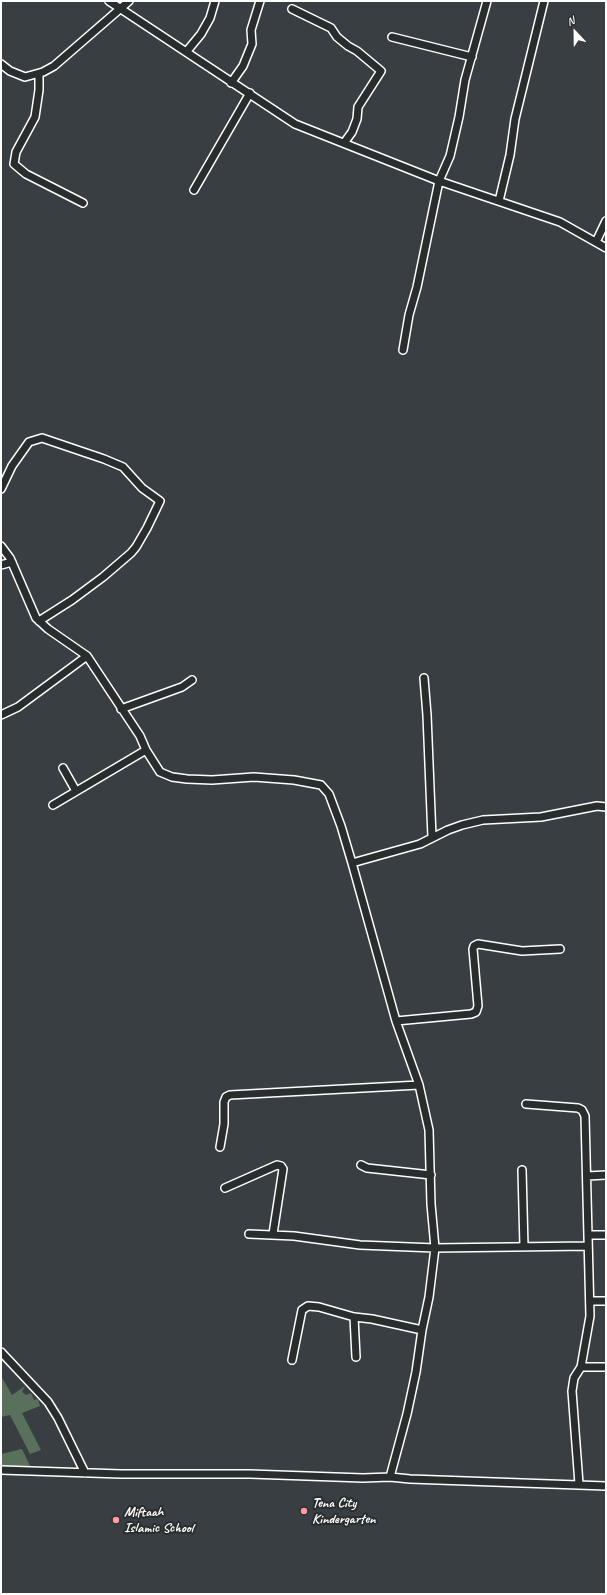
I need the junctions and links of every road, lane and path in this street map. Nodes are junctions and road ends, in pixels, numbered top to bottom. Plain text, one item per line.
1 (109, 1) edge
2 (129, 1) edge
3 (215, 1) edge
4 (260, 1) edge
5 (487, 1) edge
6 (544, 1) edge
7 (121, 9) junction
8 (292, 9) dead end
9 (392, 37) dead end
10 (187, 51) junction
11 (472, 57) junction
12 (1, 64) edge
13 (38, 74) junction
14 (231, 83) junction
15 (250, 94) junction
16 (344, 143) junction
17 (439, 181) junction
18 (194, 190) dead end
19 (499, 201) junction
20 (83, 203) dead end
21 (606, 221) edge
22 (596, 242) junction
23 (606, 248) edge
24 (403, 350) dead end
25 (1, 489) edge
26 (1, 546) edge
27 (12, 562) junction
28 (1, 565) edge
29 (39, 621) junction
30 (87, 656) junction
31 (424, 678) dead end
32 (192, 680) dead end
33 (121, 708) junction
34 (1, 715) edge
35 (146, 750) junction
36 (63, 768) dead end
37 (76, 791) junction
38 (53, 805) dead end
39 (606, 807) edge
40 (432, 837) junction
41 (352, 863) junction
42 (560, 949) dead end
43 (396, 1021) junction
44 (419, 1085) junction
45 (526, 1104) dead end
46 (220, 1147) dead end
47 (361, 1165) dead end
48 (522, 1170) dead end
49 (431, 1175) junction
50 (606, 1175) edge
51 (587, 1176) junction
52 (225, 1188) dead end
53 (249, 1234) dead end
54 (273, 1234) junction
55 (588, 1235) junction
56 (606, 1235) edge
57 (588, 1246) junction
58 (524, 1247) junction
59 (434, 1248) junction
60 (590, 1301) junction
61 (606, 1301) edge
62 (354, 1317) junction
63 (422, 1330) junction
64 (1, 1352) edge
65 (356, 1357) dead end
66 (292, 1360) dead end
67 (581, 1367) junction
68 (606, 1368) edge
69 (1, 1470) edge
70 (85, 1473) junction
71 (390, 1477) junction
72 (579, 1484) junction
73 (606, 1486) edge

1 - 7 street
2 - 7 street
3 - 10 street
4 - 14 street
5 - 11 street
6 - 19 street
7 - 10 street
7 - 13 street
8 - 16 street
9 - 11 street
10 - 14 street
11 - 17 street
12 - 13 street
13 - 20 street
14 - 15 street
15 - 16 street
15 - 18 street
16 - 17 street
17 - 19 street
17 - 24 street
19 - 22 street
21 - 22 street
22 - 23 street
25 - 29 street
26 - 27 street
27 - 28 street
27 - 29 street
29 - 30 street
30 - 33 street
30 - 34 street
31 - 40 street
32 - 33 street
33 - 35 street
35 - 37 street
35 - 41 street
36 - 37 street
37 - 38 street
39 - 40 street
40 - 41 street
41 - 43 street
42 - 43 street
43 - 44 street
44 - 46 street
44 - 49 street
45 - 51 street
47 - 49 street
48 - 58 street
49 - 59 street
50 - 51 street
51 - 55 street
52 - 54 street
53 - 54 street
54 - 59 street
55 - 56 street
55 - 57 street
57 - 58 street
57 - 60 street
58 - 59 street
59 - 63 street
60 - 61 street
60 - 67 street
62 - 63 street
62 - 65 street
62 - 66 street
63 - 71 street
64 - 70 street
67 - 68 street
67 - 72 street
69 - 70 street
70 - 71 street
71 - 72 street
72 - 73 street

